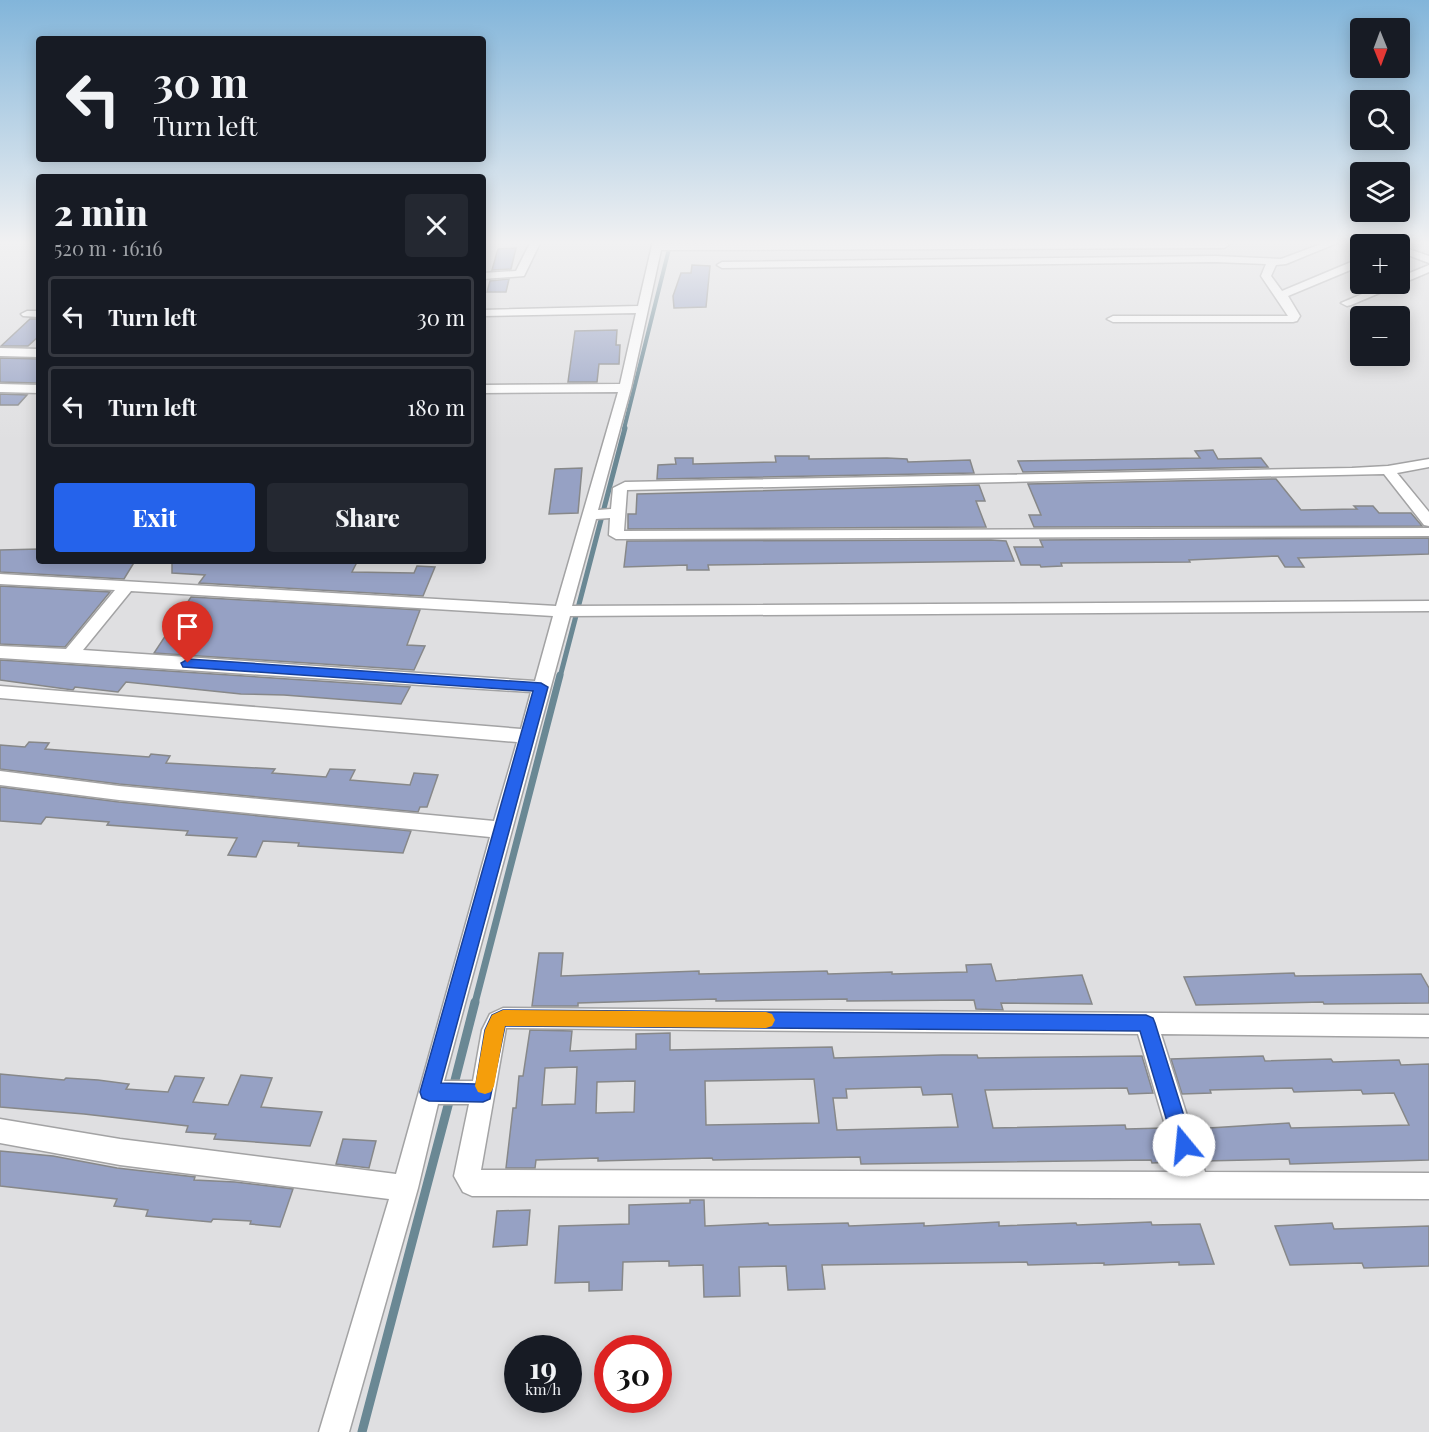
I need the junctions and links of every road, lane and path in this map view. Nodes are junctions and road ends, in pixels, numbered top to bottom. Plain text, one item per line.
1 (1288, 308) edge
2 (643, 309) joint
3 (486, 313) edge
4 (1113, 319) dead end
5 (0, 352) edge
6 (36, 353) edge
7 (0, 388) edge
8 (625, 388) junction
9 (36, 389) edge
10 (486, 389) edge
11 (1429, 463) edge
12 (1388, 470) junction
13 (615, 513) junction
14 (592, 515) junction
15 (1429, 522) edge
16 (1429, 532) edge
17 (0, 579) edge
18 (126, 587) junction
19 (1429, 606) edge
20 (562, 611) junction
21 (0, 652) edge
22 (70, 656) junction
23 (541, 687) junction
24 (0, 692) edge
25 (528, 736) junction
26 (0, 778) edge
27 (502, 830) junction
28 (1146, 1023) junction
29 (1429, 1026) edge
30 (435, 1092) junction
31 (478, 1093) junction
32 (0, 1131) edge
33 (1196, 1186) junction
34 (1429, 1186) edge
35 (405, 1188) junction
36 (334, 1432) edge

1 - 4 street
2 - 3 street
2 - 8 street
5 - 6 street
7 - 9 street
8 - 10 street
8 - 14 street
11 - 12 street
12 - 13 street
12 - 15 street
13 - 14 street
13 - 16 street
14 - 20 street
17 - 18 street
18 - 20 street
18 - 22 street
19 - 20 street
20 - 23 street
21 - 22 street
22 - 23 street
23 - 25 street
24 - 25 street
25 - 27 street
26 - 27 street
27 - 30 street
28 - 29 street
28 - 31 street
28 - 33 street
30 - 31 street
30 - 35 street
31 - 33 street
32 - 35 street
33 - 34 street
35 - 36 street

